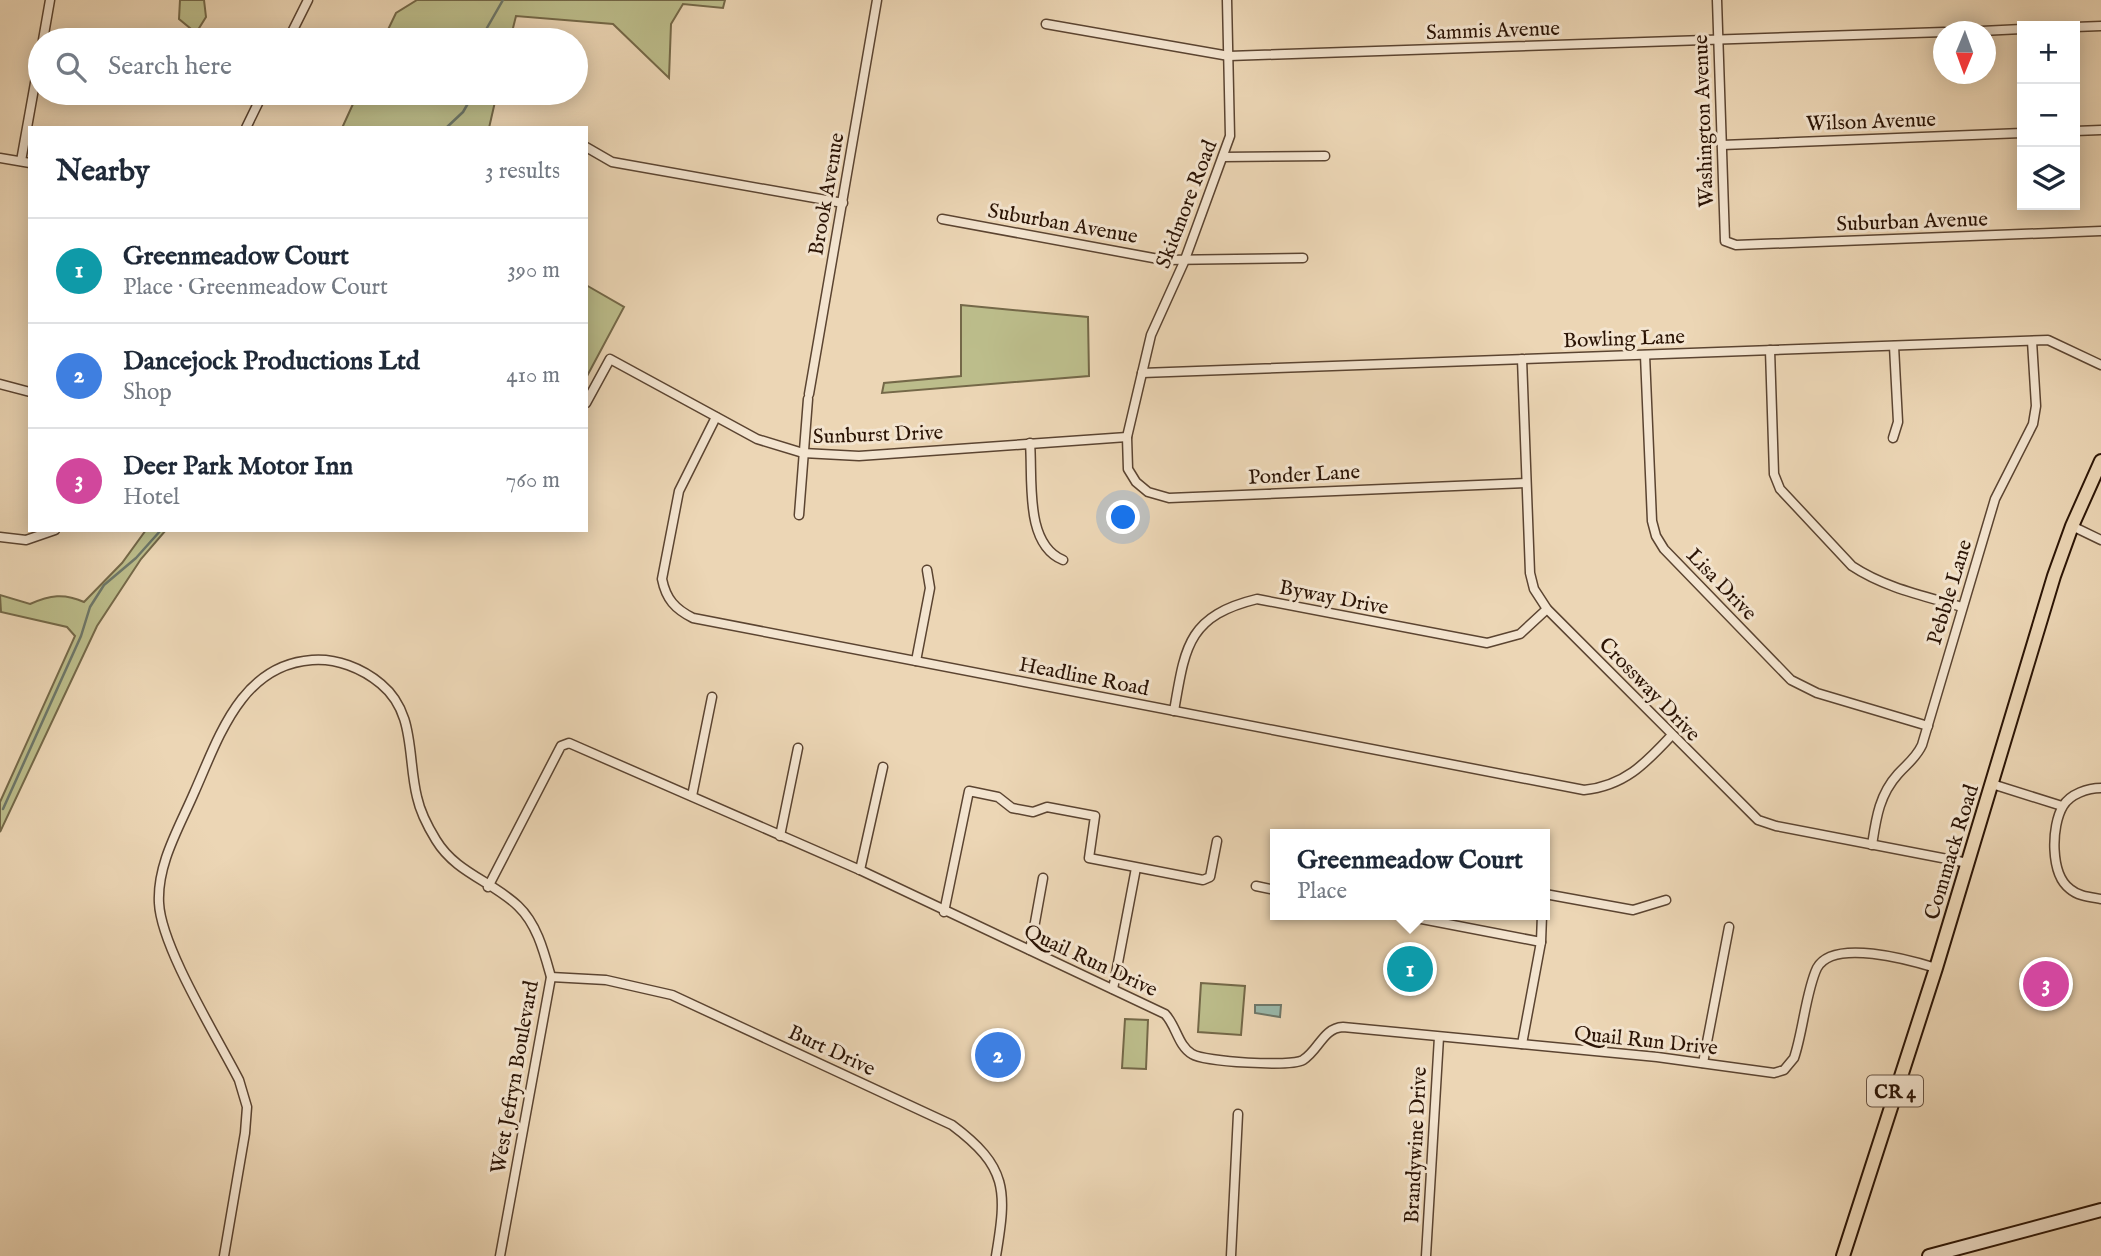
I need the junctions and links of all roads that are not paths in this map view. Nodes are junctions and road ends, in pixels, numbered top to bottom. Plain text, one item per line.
1 (50, 0) edge
2 (308, 0) edge
3 (877, 0) edge
4 (1227, 0) edge
5 (1717, 0) edge
6 (1046, 24) dead end
7 (2101, 26) edge
8 (2080, 27) edge
9 (45, 28) edge
10 (294, 28) edge
11 (2017, 29) edge
12 (1996, 30) edge
13 (1933, 32) edge
14 (1718, 40) junction
15 (1229, 56) junction
16 (33, 105) edge
17 (257, 105) edge
18 (30, 126) edge
19 (247, 126) edge
20 (2101, 130) edge
21 (2080, 131) edge
22 (2017, 133) edge
23 (28, 141) edge
24 (1722, 145) junction
25 (588, 148) edge
26 (1325, 156) dead end
27 (1223, 157) junction
28 (0, 158) edge
29 (25, 162) edge
30 (843, 203) junction
31 (942, 219) dead end
32 (2101, 231) edge
33 (1725, 241) joint
34 (1303, 258) dead end
35 (1184, 262) junction
36 (2032, 341) junction
37 (1894, 346) junction
38 (1770, 350) junction
39 (1645, 355) junction
40 (1522, 359) junction
41 (2101, 365) edge
42 (1142, 373) junction
43 (0, 384) edge
44 (28, 391) edge
45 (588, 399) edge
46 (716, 417) junction
47 (1127, 437) junction
48 (1893, 438) dead end
49 (1030, 443) junction
50 (803, 453) junction
51 (2101, 461) edge
52 (1526, 482) junction
53 (799, 515) dead end
54 (2072, 526) junction
55 (52, 532) edge
56 (0, 537) edge
57 (2101, 540) edge
58 (1063, 560) dead end
59 (927, 570) dead end
60 (1962, 607) junction
61 (1547, 609) junction
62 (916, 661) junction
63 (712, 697) dead end
64 (1174, 712) junction
65 (1928, 726) junction
66 (1671, 736) junction
67 (798, 748) dead end
68 (883, 767) dead end
69 (1992, 783) junction
70 (2101, 788) edge
71 (692, 796) junction
72 (2063, 806) junction
73 (780, 836) junction
74 (1217, 841) dead end
75 (1872, 845) junction
76 (1968, 863) junction
77 (1136, 868) junction
78 (860, 870) junction
79 (1043, 878) dead end
80 (488, 887) junction
81 (1256, 887) dead end
82 (1270, 889) edge
83 (1550, 895) edge
84 (2101, 899) edge
85 (1666, 900) dead end
86 (944, 912) junction
87 (1427, 920) edge
88 (1542, 920) edge
89 (1729, 927) dead end
90 (1541, 942) junction
91 (1030, 950) junction
92 (1936, 968) junction
93 (551, 977) junction
94 (1113, 989) junction
95 (1439, 1037) junction
96 (1522, 1044) junction
97 (1703, 1063) junction
98 (1238, 1114) dead end
99 (2101, 1210) edge
100 (224, 1256) edge
101 (500, 1256) edge
102 (996, 1256) edge
103 (1231, 1256) edge
104 (1426, 1256) edge
105 (1843, 1256) edge
106 (1929, 1256) edge

1 - 9 street
2 - 10 street
3 - 30 street, Brook Avenue
4 - 15 street, Skidmore Road
5 - 14 street, Washington Avenue
6 - 15 street, Sammis Avenue
7 - 8 street
11 - 12 street
13 - 14 street, Sammis Avenue
14 - 15 street, Sammis Avenue
14 - 24 street, Washington Avenue
15 - 27 street, Skidmore Road
16 - 18 street
17 - 19 street
20 - 21 street
22 - 24 street, Wilson Avenue
23 - 29 street
24 - 33 street, Washington Avenue
25 - 30 street
26 - 27 street
27 - 35 street, Skidmore Road
28 - 29 street
30 - 50 street, Brook Avenue
31 - 35 street, Suburban Avenue
32 - 33 street, Suburban Avenue
34 - 35 street, Suburban Avenue
35 - 42 street, Skidmore Road
36 - 37 street, Bowling Lane
36 - 41 street, Bowling Lane
36 - 60 street, Pebble Lane
37 - 38 street, Bowling Lane
37 - 48 street
38 - 39 street, Bowling Lane
38 - 60 street
39 - 40 street, Bowling Lane
39 - 65 street, Lisa Drive
40 - 42 street, Bowling Lane
40 - 52 street, Crossway Drive
42 - 47 street, Skidmore Road
43 - 44 street
45 - 46 street, Sunburst Drive
46 - 50 street, Sunburst Drive
46 - 62 street, Headline Road
47 - 49 street, Sunburst Drive
47 - 52 street, Ponder Lane
49 - 50 street, Sunburst Drive
49 - 58 street
50 - 53 street, Brook Avenue
51 - 54 main road, Commack Road / CR 4
52 - 61 street, Crossway Drive
54 - 57 street
54 - 69 main road, Commack Road / CR 4
55 - 56 street
59 - 62 street
60 - 65 street, Pebble Lane
61 - 64 street, Byway Drive
61 - 66 street, Crossway Drive
62 - 64 street, Headline Road
63 - 71 street
64 - 66 street, Headline Road
65 - 75 street, Pebble Lane
66 - 75 street, Crossway Drive
67 - 73 street
68 - 78 street
69 - 72 street
69 - 76 main road, Commack Road / CR 4
70 - 72 street
71 - 73 street, Quail Run Drive
71 - 80 street, Quail Run Drive
72 - 84 street
73 - 78 street, Quail Run Drive
74 - 77 street
75 - 76 street, Crossway Drive
76 - 92 main road, Commack Road / CR 4
77 - 86 street
77 - 94 street
78 - 86 street, Quail Run Drive
79 - 91 street
80 - 93 street, West Jefryn Boulevard
80 - 100 street, West Jefryn Boulevard
81 - 82 street
83 - 85 street
86 - 91 street, Quail Run Drive
87 - 90 street
88 - 90 street
89 - 97 street
90 - 96 street
91 - 94 street, Quail Run Drive
92 - 97 street, Quail Run Drive
92 - 105 main road, Commack Road / CR 4
93 - 101 street, West Jefryn Boulevard
93 - 102 street, Burt Drive
94 - 95 street, Quail Run Drive
95 - 96 street, Quail Run Drive
95 - 104 street, Brandywine Drive
96 - 97 street, Quail Run Drive
98 - 103 street
99 - 106 street

